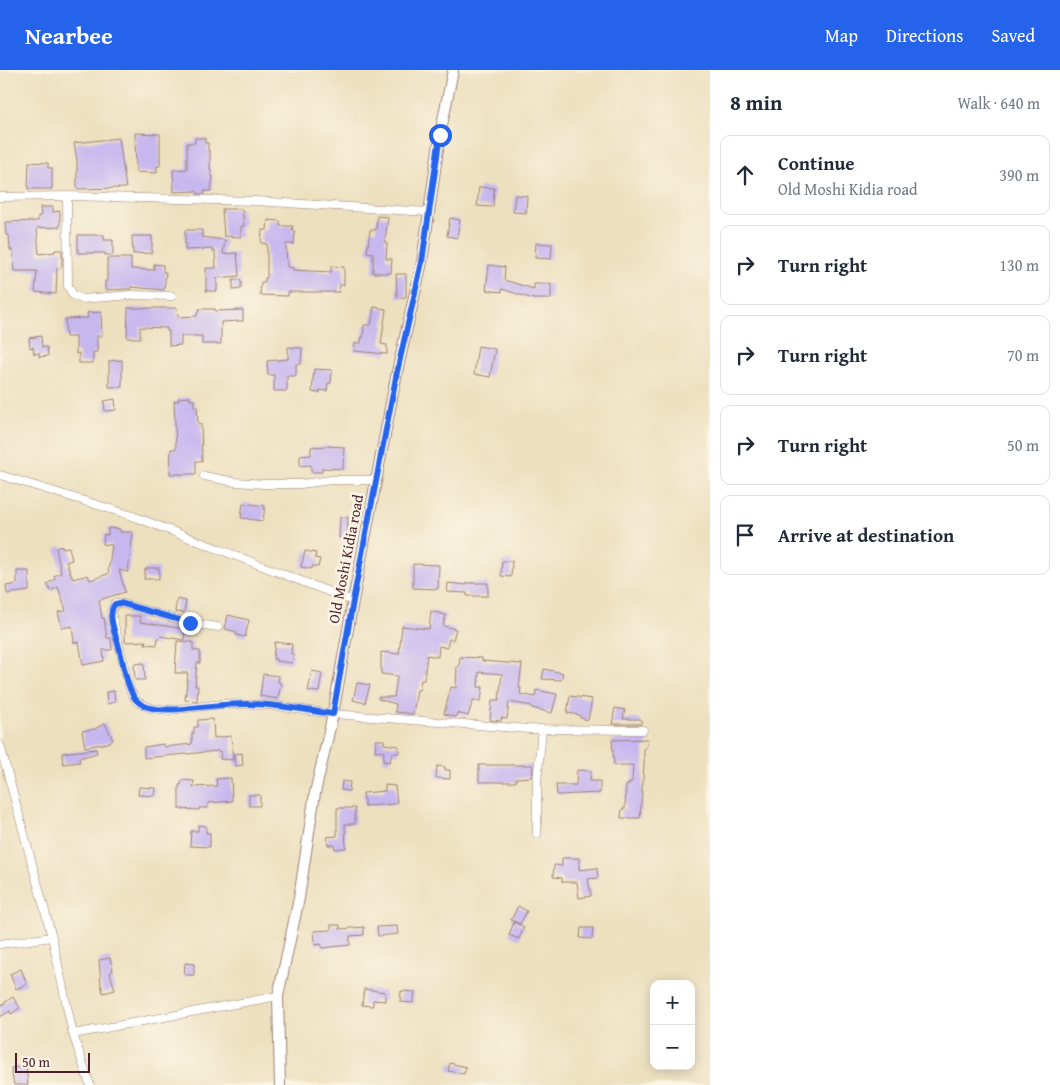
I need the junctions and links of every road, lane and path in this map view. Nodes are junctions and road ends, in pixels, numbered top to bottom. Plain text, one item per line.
1 (453, 70) edge
2 (67, 196) junction
3 (0, 197) edge
4 (428, 212) junction
5 (172, 296) dead end
6 (0, 475) edge
7 (204, 476) dead end
8 (376, 480) junction
9 (353, 601) junction
10 (218, 627) dead end
11 (333, 714) junction
12 (542, 729) junction
13 (643, 730) dead end
14 (0, 745) edge
15 (537, 834) dead end
16 (52, 937) junction
17 (0, 944) edge
18 (278, 996) junction
19 (74, 1034) junction
20 (90, 1085) edge
21 (280, 1085) edge

1 - 4 street, Old Moshi Kidia road
2 - 3 street
2 - 4 street
2 - 5 street
4 - 8 street, Old Moshi Kidia road
6 - 9 street
7 - 8 street
8 - 9 street, Old Moshi Kidia road
9 - 11 street, Old Moshi Kidia road
10 - 11 street
11 - 12 street
11 - 18 street, Old Moshi Kidia road
12 - 13 street
12 - 15 street
14 - 16 street
16 - 17 street
16 - 19 street
18 - 19 street
18 - 21 street, Old Moshi Kidia road
19 - 20 street

